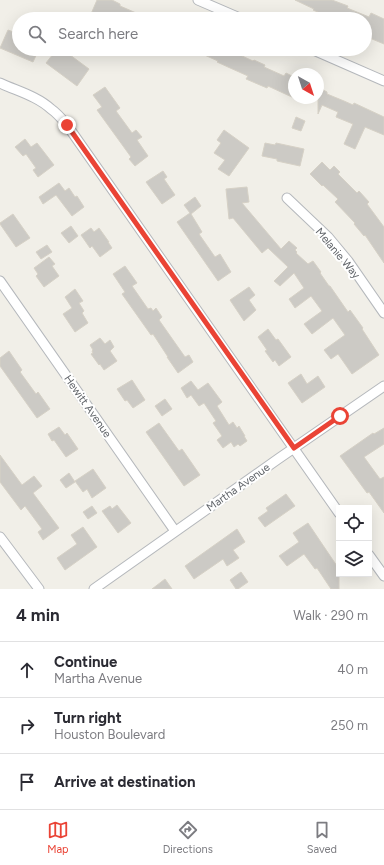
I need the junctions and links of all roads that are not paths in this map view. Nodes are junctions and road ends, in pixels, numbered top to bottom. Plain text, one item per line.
1 (198, 0) edge
2 (226, 12) edge
3 (327, 56) edge
4 (384, 81) edge
5 (0, 83) edge
6 (287, 198) dead end
7 (0, 281) edge
8 (384, 313) edge
9 (384, 386) edge
10 (294, 448) junction
11 (336, 509) edge
12 (175, 531) junction
13 (0, 537) edge
14 (372, 559) edge
15 (384, 576) edge
16 (38, 589) edge
17 (94, 589) edge

1 - 2 street
3 - 4 street
5 - 10 street
6 - 8 street, Melanie Way
7 - 12 street, Hewitt Avenue
9 - 10 street, Martha Avenue
10 - 11 street
10 - 12 street, Martha Avenue
12 - 17 street, Martha Avenue
13 - 16 street
14 - 15 street

